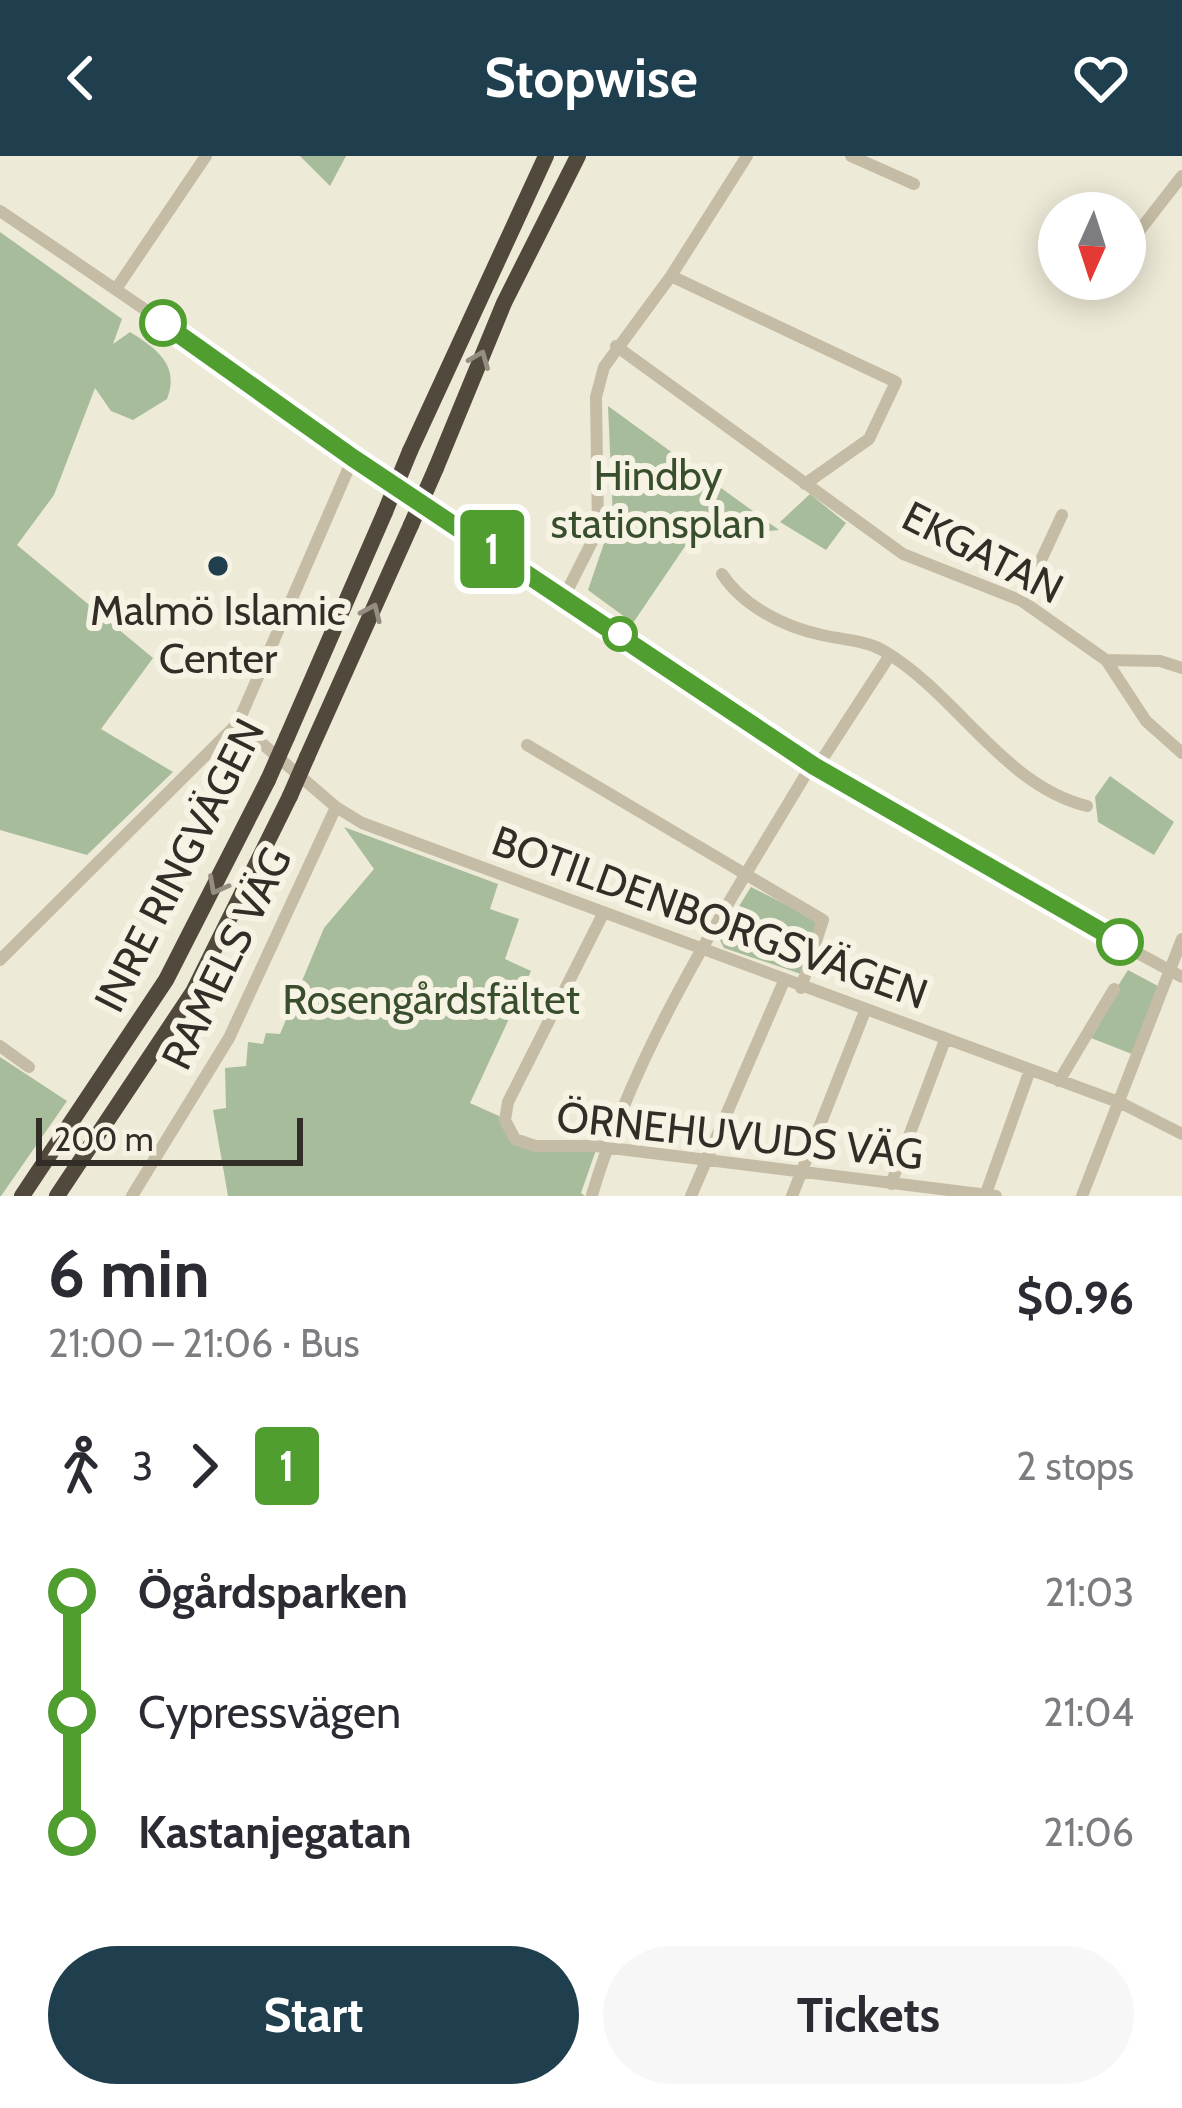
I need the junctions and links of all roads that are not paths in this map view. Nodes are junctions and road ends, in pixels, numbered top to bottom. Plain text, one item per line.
1 (206, 156) edge
2 (543, 156) edge
3 (582, 156) edge
4 (747, 156) edge
5 (851, 156) edge
6 (1182, 176) edge
7 (914, 184) dead end
8 (0, 211) edge
9 (1146, 222) edge
10 (671, 276) junction
11 (116, 289) junction
12 (616, 346) junction
13 (353, 458) junction
14 (805, 484) junction
15 (1062, 515) dead end
16 (722, 574) dead end
17 (564, 597) junction
18 (1022, 601) junction
19 (890, 655) junction
20 (1106, 660) junction
21 (1182, 668) edge
22 (238, 723) junction
23 (527, 745) dead end
24 (1182, 753) edge
25 (814, 766) junction
26 (1087, 806) dead end
27 (336, 808) junction
28 (744, 875) junction
29 (604, 912) junction
30 (1182, 939) edge
31 (702, 950) junction
32 (0, 960) edge
33 (1176, 974) edge
34 (784, 981) junction
35 (801, 988) junction
36 (1114, 989) dead end
37 (865, 1011) junction
38 (945, 1040) junction
39 (0, 1046) edge
40 (29, 1067) dead end
41 (1030, 1070) junction
42 (1060, 1081) junction
43 (1121, 1102) junction
44 (1182, 1133) edge
45 (606, 1148) junction
46 (704, 1160) junction
47 (800, 1173) junction
48 (891, 1184) junction
49 (592, 1195) edge
50 (986, 1195) edge
51 (22, 1196) edge
52 (57, 1196) edge
53 (132, 1196) edge
54 (691, 1196) edge
55 (792, 1196) edge
56 (996, 1196) edge
57 (1082, 1196) edge

1 - 11 street
2 -> 51 highway, INRE RINGVÄGEN, bridge
52 -> 3 highway, INRE RINGVÄGEN, bridge
4 - 10 street
5 - 7 street
6 - 9 street
8 - 11 street
10 - 12 street
10 - 14 street
11 - 13 street
12 - 14 street, EKGATAN
12 - 17 street
13 - 17 street
13 - 22 street
14 - 18 street, EKGATAN
15 - 18 street
16 - 19 street
17 - 25 street
18 - 20 street, EKGATAN
19 - 25 street
19 - 26 street
20 - 21 street
20 - 24 street, EKGATAN
22 - 27 street, BOTILDENBORGSVÄGEN
22 - 32 street
23 - 28 street
25 - 28 street
25 - 33 street
27 - 29 street, BOTILDENBORGSVÄGEN
27 - 53 street, RAMELS VÄG
28 - 31 street
28 - 35 street
29 - 31 street, BOTILDENBORGSVÄGEN
29 - 45 street, ÖRNEHUVUDS VÄG
30 - 33 street
31 - 34 street, BOTILDENBORGSVÄGEN
31 - 45 street
33 - 43 street
34 - 35 street, BOTILDENBORGSVÄGEN
34 - 46 street
35 - 37 street, BOTILDENBORGSVÄGEN
36 - 42 street
37 - 38 street, BOTILDENBORGSVÄGEN
37 - 47 street
38 - 41 street, BOTILDENBORGSVÄGEN
38 - 48 street
39 - 40 street
41 - 42 street, BOTILDENBORGSVÄGEN
41 - 50 street
42 - 43 street, BOTILDENBORGSVÄGEN
43 - 44 street, BOTILDENBORGSVÄGEN
43 - 57 street
45 - 46 street, ÖRNEHUVUDS VÄG
45 - 49 street
46 - 47 street, ÖRNEHUVUDS VÄG
46 - 54 street
47 - 48 street, ÖRNEHUVUDS VÄG
47 - 55 street
48 - 50 street, ÖRNEHUVUDS VÄG
50 - 56 street, ÖRNEHUVUDS VÄG

